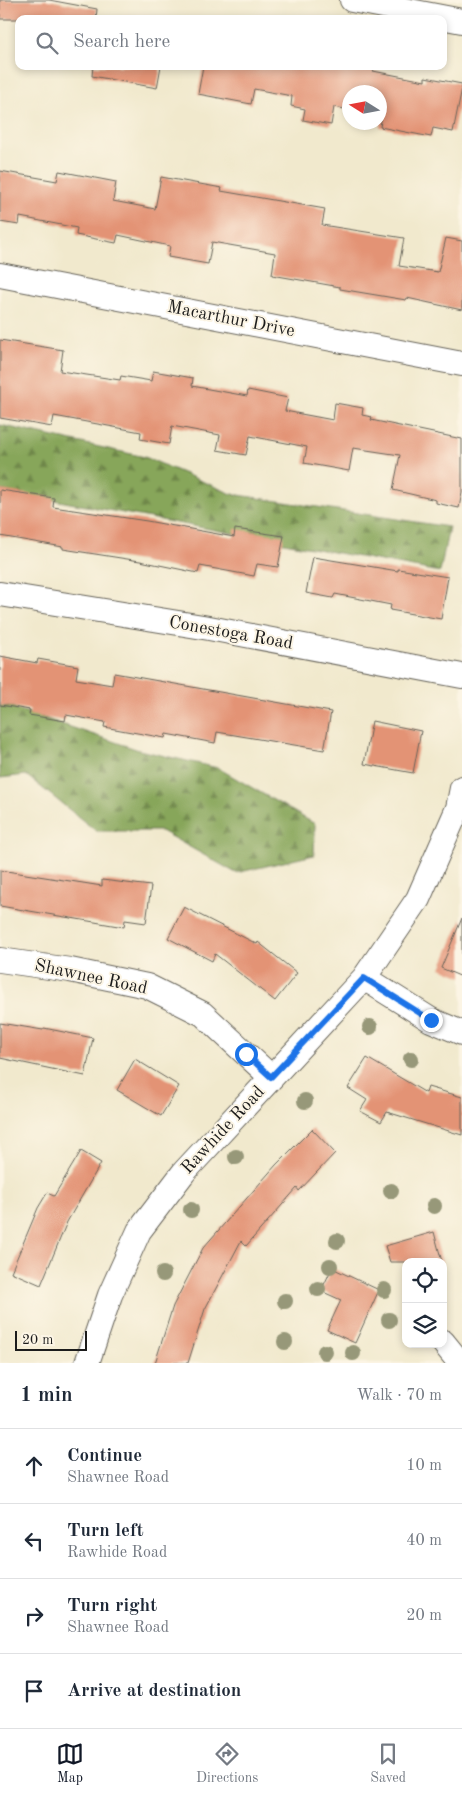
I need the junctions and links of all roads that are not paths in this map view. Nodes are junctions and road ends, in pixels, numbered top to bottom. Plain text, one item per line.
1 (352, 0) edge
2 (431, 15) edge
3 (447, 18) edge
4 (462, 21) edge
5 (0, 275) edge
6 (462, 364) edge
7 (0, 594) edge
8 (462, 676) edge
9 (462, 788) edge
10 (0, 960) edge
11 (364, 978) junction
12 (462, 1033) edge
13 (271, 1077) junction
14 (447, 1347) edge
15 (87, 1363) edge
16 (460, 1363) edge

1 - 2 street
3 - 4 street
5 - 6 street, Macarthur Drive
7 - 8 street, Conestoga Road
9 - 11 street, Rawhide Road
10 - 13 street, Shawnee Road
11 - 12 street
11 - 13 street, Rawhide Road
13 - 15 street, Rawhide Road
14 - 16 street

